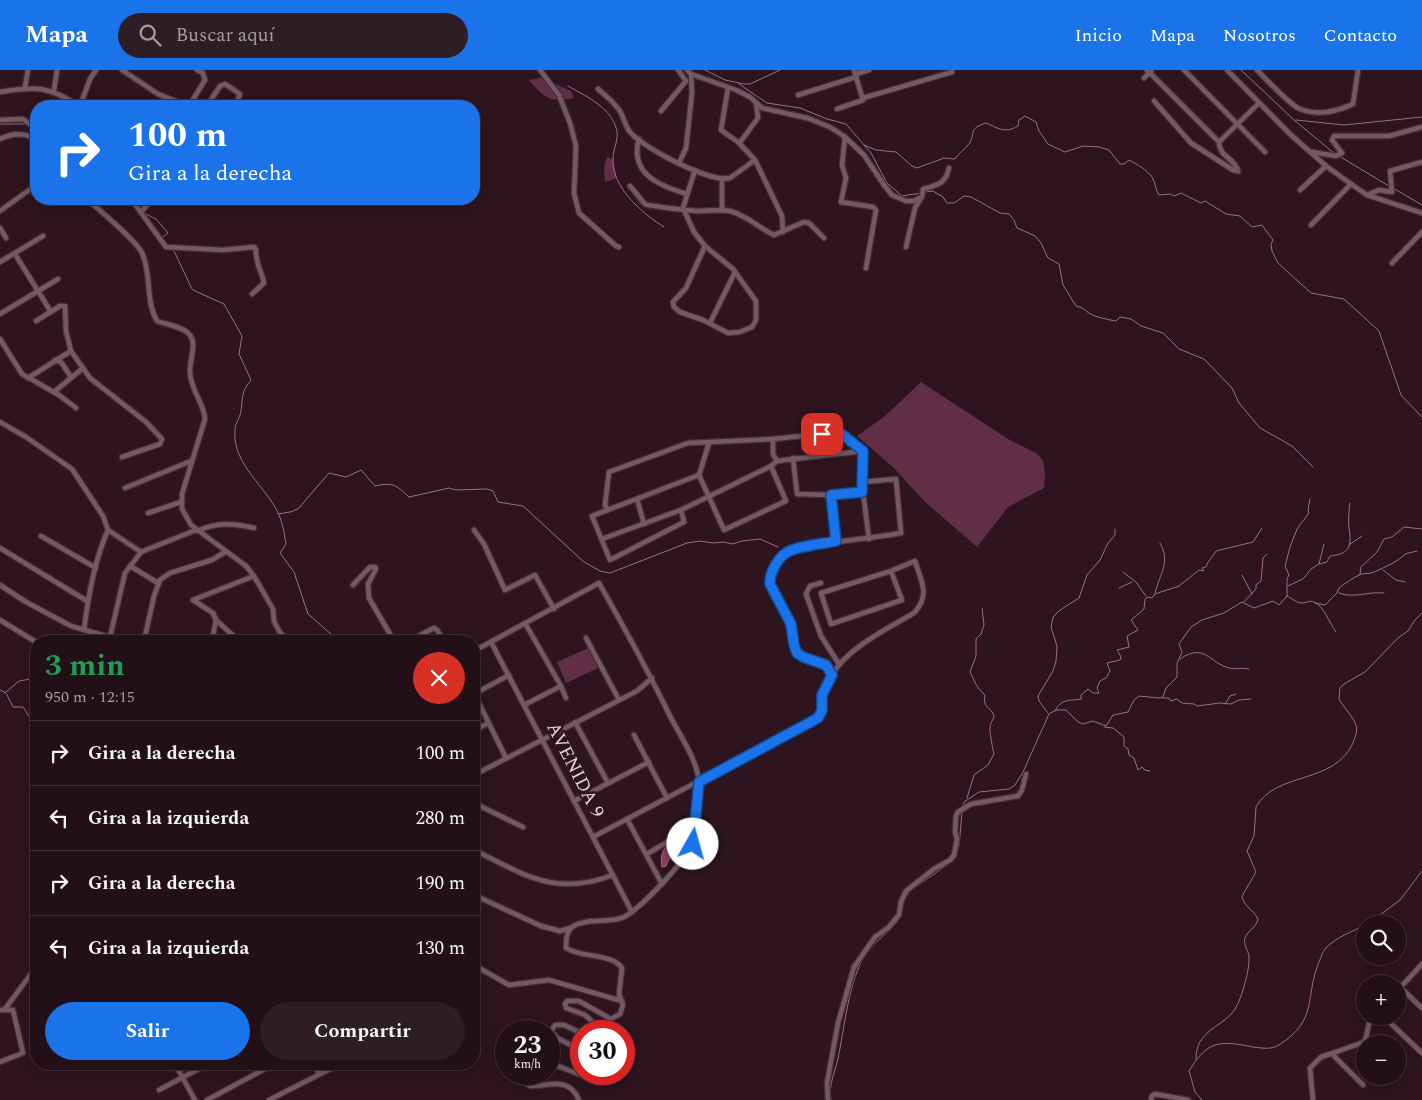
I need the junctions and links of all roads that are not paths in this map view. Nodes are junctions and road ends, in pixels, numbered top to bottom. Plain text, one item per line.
1 (28, 70) edge
2 (57, 70) edge
3 (90, 70) edge
4 (96, 70) edge
5 (122, 70) edge
6 (197, 70) edge
7 (540, 70) edge
8 (678, 70) edge
9 (869, 70) edge
10 (1184, 70) edge
11 (1227, 70) edge
12 (1256, 70) edge
13 (1358, 70) edge
14 (1150, 71) edge
15 (689, 72) edge
16 (952, 72) dead end
17 (856, 74) edge
18 (90, 78) junction
19 (1144, 78) dead end
20 (25, 87) junction
21 (728, 88) junction
22 (598, 89) dead end
23 (54, 91) junction
24 (0, 92) edge
25 (798, 95) dead end
26 (863, 98) junction
27 (70, 100) edge
28 (82, 100) edge
29 (174, 100) edge
30 (193, 100) edge
31 (211, 100) edge
32 (238, 100) edge
33 (1154, 101) dead end
34 (756, 103) junction
35 (1259, 103) junction
36 (837, 109) dead end
37 (661, 111) dead end
38 (0, 120) edge
39 (1237, 123) junction
40 (30, 124) edge
41 (1422, 127) edge
42 (30, 137) edge
43 (845, 137) junction
44 (0, 138) edge
45 (639, 139) junction
46 (738, 142) junction
47 (1219, 142) junction
48 (1265, 152) dead end
49 (1310, 152) junction
50 (754, 160) junction
51 (1422, 162) edge
52 (680, 163) junction
53 (1326, 166) junction
54 (949, 168) dead end
55 (694, 170) junction
56 (722, 179) junction
57 (1351, 184) junction
58 (630, 186) dead end
59 (30, 190) edge
60 (1300, 190) dead end
61 (687, 194) junction
62 (1367, 195) junction
63 (922, 197) junction
64 (93, 205) edge
65 (136, 205) edge
66 (147, 205) edge
67 (683, 208) junction
68 (722, 210) junction
69 (0, 211) edge
70 (141, 212) junction
71 (1422, 213) edge
72 (1311, 225) dead end
73 (0, 228) edge
74 (783, 232) junction
75 (1422, 232) edge
76 (43, 236) dead end
77 (6, 238) dead end
78 (824, 238) dead end
79 (705, 246) junction
80 (620, 247) dead end
81 (906, 247) dead end
82 (15, 254) junction
83 (0, 262) edge
84 (1392, 263) dead end
85 (866, 268) dead end
86 (735, 272) junction
87 (58, 279) dead end
88 (38, 291) junction
89 (252, 294) dead end
90 (51, 312) junction
91 (0, 314) edge
92 (36, 321) dead end
93 (710, 323) junction
94 (1, 342) edge
95 (71, 351) junction
96 (55, 360) junction
97 (83, 368) junction
98 (71, 377) junction
99 (28, 378) junction
100 (54, 392) junction
101 (76, 408) dead end
102 (0, 422) edge
103 (773, 439) junction
104 (709, 443) junction
105 (863, 451) junction
106 (122, 457) dead end
107 (793, 458) junction
108 (777, 460) junction
109 (191, 461) junction
110 (771, 466) junction
111 (698, 475) junction
112 (863, 482) junction
113 (125, 488) dead end
114 (862, 492) junction
115 (831, 495) junction
116 (707, 496) junction
117 (637, 499) junction
118 (181, 502) junction
119 (608, 510) junction
120 (681, 510) junction
121 (148, 513) dead end
122 (644, 524) junction
123 (254, 528) dead end
124 (108, 530) junction
125 (474, 530) dead end
126 (196, 531) junction
127 (42, 536) dead end
128 (602, 539) junction
129 (868, 539) junction
130 (836, 541) junction
131 (0, 548) edge
132 (141, 552) junction
133 (225, 552) junction
134 (130, 566) junction
135 (96, 568) junction
136 (891, 571) junction
137 (254, 576) junction
138 (158, 583) junction
139 (821, 583) dead end
140 (353, 585) dead end
141 (1, 588) edge
142 (87, 601) junction
143 (554, 609) junction
144 (0, 620) edge
145 (216, 620) junction
146 (525, 623) junction
147 (84, 630) junction
148 (103, 635) edge
149 (110, 635) edge
150 (145, 635) edge
151 (213, 635) edge
152 (232, 635) edge
153 (283, 635) edge
154 (390, 635) edge
155 (421, 635) edge
156 (440, 635) edge
157 (30, 638) edge
158 (586, 638) dead end
159 (491, 642) junction
160 (480, 647) edge
161 (839, 664) junction
162 (508, 675) junction
163 (832, 675) junction
164 (652, 678) junction
165 (561, 686) junction
166 (480, 691) edge
167 (566, 698) dead end
168 (619, 700) junction
169 (524, 705) junction
170 (480, 706) edge
171 (575, 722) junction
172 (488, 723) junction
173 (480, 727) edge
174 (634, 735) dead end
175 (542, 739) junction
176 (506, 758) junction
177 (649, 762) junction
178 (480, 772) edge
179 (1026, 774) dead end
180 (699, 782) junction
181 (608, 783) junction
182 (667, 798) junction
183 (574, 801) junction
184 (480, 806) edge
185 (697, 808) junction
186 (627, 819) junction
187 (523, 827) dead end
188 (593, 838) junction
189 (480, 853) edge
190 (646, 854) junction
191 (613, 875) junction
192 (662, 884) junction
193 (480, 899) edge
194 (632, 912) junction
195 (571, 928) junction
196 (1422, 964) edge
197 (480, 968) edge
198 (30, 975) edge
199 (1406, 981) edge
200 (1406, 995) edge
201 (622, 1001) junction
202 (1422, 1008) edge
203 (2, 1009) edge
204 (591, 1020) edge
205 (1392, 1025) edge
206 (570, 1028) edge
207 (570, 1044) edge
208 (1356, 1046) edge
209 (1333, 1053) junction
210 (1422, 1053) edge
211 (0, 1062) edge
212 (178, 1070) edge
213 (197, 1070) edge
214 (263, 1070) edge
215 (317, 1070) edge
216 (327, 1070) edge
217 (319, 1074) junction
218 (182, 1078) junction
219 (1356, 1078) edge
220 (560, 1085) edge
221 (158, 1090) dead end
222 (195, 1100) edge
223 (207, 1100) edge
224 (269, 1100) edge
225 (579, 1100) edge
226 (828, 1100) edge
227 (1151, 1100) edge
228 (1188, 1100) edge
229 (1314, 1100) edge

1 - 20 street
2 - 23 street
3 - 18 street
4 - 18 street
5 - 29 street
6 - 30 street
7 - 80 street
8 - 37 street
9 - 17 street
10 - 39 street
11 - 35 street
12 - 13 street
14 - 19 street
14 - 47 street
15 - 21 street
15 - 52 street
16 - 26 street
17 - 25 street
17 - 26 street
18 - 28 street
20 - 23 street
20 - 24 street
21 - 34 street
21 - 46 street
22 - 45 street
23 - 27 street
26 - 36 street
31 - 32 street
33 - 47 street
34 - 43 street
34 - 46 street
35 - 39 street
35 - 49 street
38 - 40 street
39 - 47 street
39 - 48 street
41 - 49 street
42 - 44 street
43 - 63 street
43 - 85 street
45 - 52 street
45 - 61 street
46 - 50 street
49 - 53 street
50 - 56 street
50 - 74 street
51 - 62 street
52 - 55 street
53 - 57 street
53 - 60 street
54 - 63 street
55 - 56 street
55 - 61 street
56 - 68 street
57 - 62 street
57 - 72 street
58 - 67 street
59 - 69 street
61 - 67 street
62 - 71 street
63 - 81 street
64 - 109 street
65 - 70 street
66 - 70 street
67 - 68 street
67 - 79 street
68 - 74 street
70 - 89 street
73 - 77 street
74 - 78 street
75 - 84 street
76 - 82 street
79 - 86 street
79 - 93 street
82 - 83 street
82 - 88 street
86 - 93 street
86 - 93 street
87 - 88 street
88 - 90 street
88 - 91 street
90 - 92 street
90 - 95 street
94 - 99 street
95 - 96 street
95 - 97 street
96 - 98 street
96 - 99 street
97 - 98 street
97 - 106 street
98 - 100 street
99 - 100 street
100 - 101 street
102 - 124 street
103 - 104 street
103 - 105 street
103 - 108 street
104 - 111 street
104 - 119 street
105 - 107 street
105 - 112 street
107 - 108 street
107 - 115 street
108 - 110 street
109 - 113 street
109 - 118 street
110 - 116 street
110 - 116 street
111 - 116 street
111 - 117 street
112 - 114 street
112 - 129 street
114 - 115 street
114 - 129 street
115 - 130 street
116 - 120 street
117 - 119 street
117 - 122 street
118 - 121 street
118 - 126 street
119 - 128 street
120 - 122 street
120 - 128 street
122 - 128 street
123 - 126 street
124 - 132 street
124 - 135 street
125 - 143 street
126 - 132 street
126 - 133 street
127 - 135 street
129 - 130 street
130 - 163 street
131 - 142 street
132 - 134 street
133 - 137 street
133 - 138 street
134 - 138 street
134 - 149 street
135 - 142 street
136 - 136 street
136 - 161 street
137 - 145 street
137 - 153 street
138 - 150 street
139 - 161 street
140 - 154 street
141 - 147 street
142 - 147 street
143 - 146 street
143 - 164 street
144 - 157 street
145 - 151 street
145 - 152 street
146 - 159 street
146 - 165 street
147 - 148 street
155 - 156 street
158 - 168 street
159 - 160 street
159 - 162 street, AVENIDA 9
161 - 163 street
162 - 166 street
162 - 169 street, AVENIDA 9
163 - 180 street
164 - 168 street
164 - 180 street
165 - 167 street
165 - 169 street
168 - 171 street
169 - 175 street, AVENIDA 9
170 - 172 street
171 - 175 street
171 - 181 street
172 - 173 street
172 - 176 street
174 - 177 street
175 - 176 street
175 - 183 street, AVENIDA 9
176 - 178 street
177 - 181 street
177 - 182 street
179 - 226 street
180 - 182 street
180 - 185 street
181 - 183 street
182 - 186 street
183 - 188 street, AVENIDA 9
184 - 187 street
185 - 190 street
185 - 192 street
186 - 188 street
186 - 190 street
188 - 191 street, AVENIDA 9
189 - 191 street
190 - 192 street
191 - 194 street, AVENIDA 9
192 - 194 street
193 - 195 street
194 - 195 street
195 - 201 street
196 - 199 street
197 - 201 street
198 - 203 street
200 - 202 street
201 - 204 street
203 - 211 street
205 - 210 street
206 - 207 street
208 - 209 street
209 - 219 street
209 - 229 street
212 - 218 street
213 - 218 street
214 - 223 street
215 - 217 street
216 - 217 street
217 - 224 street
218 - 221 street
218 - 222 street
220 - 225 street
227 - 228 street

